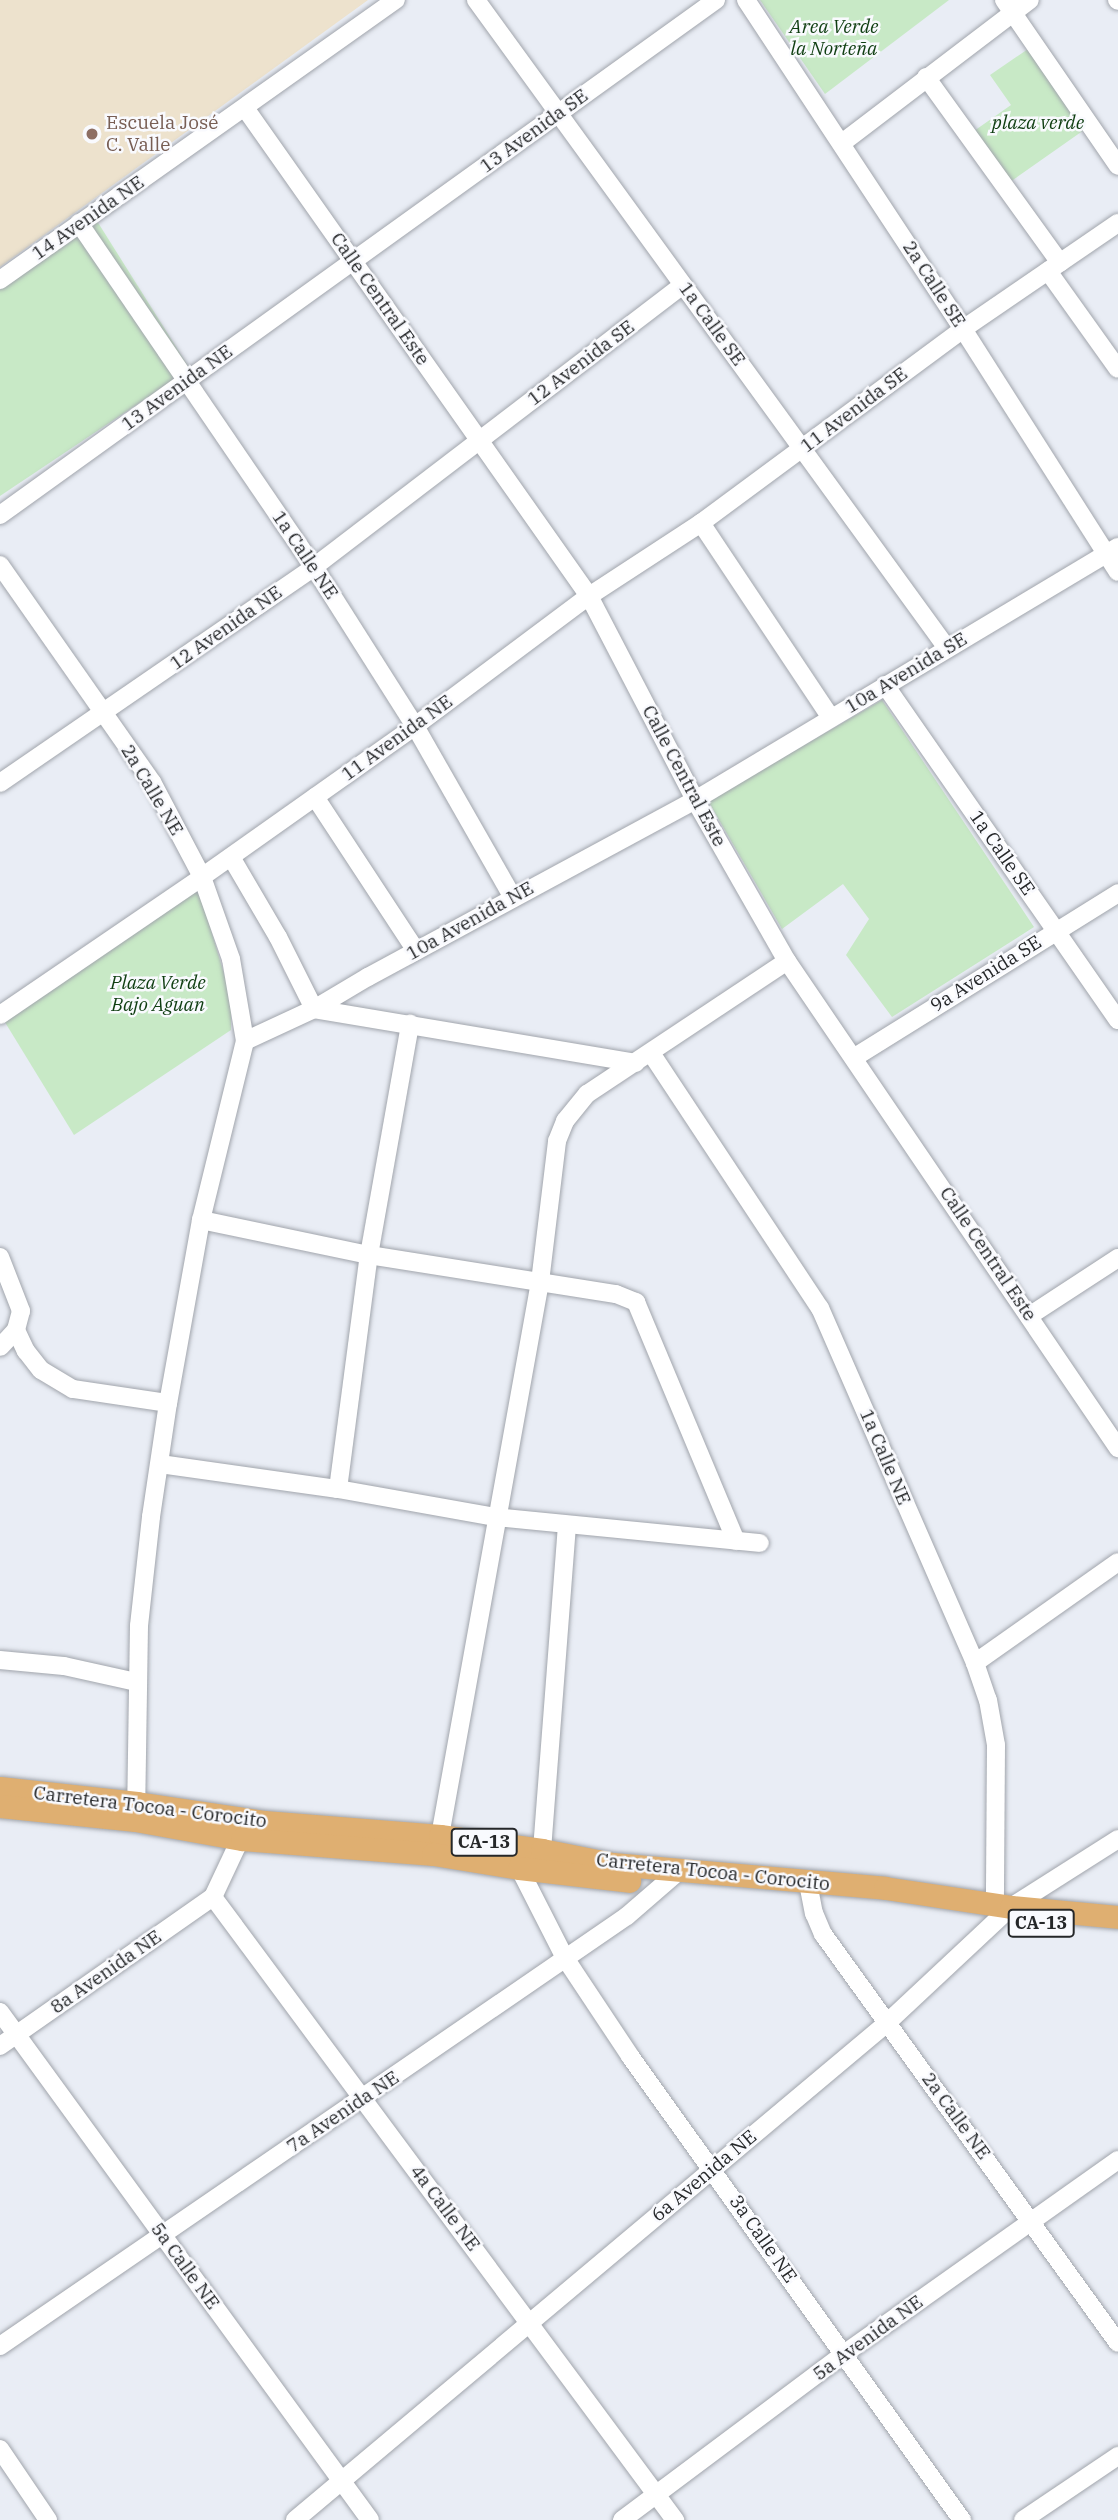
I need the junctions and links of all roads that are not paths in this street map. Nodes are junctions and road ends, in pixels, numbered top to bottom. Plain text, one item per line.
1 (396, 0) edge
2 (476, 0) edge
3 (716, 0) edge
4 (746, 0) edge
5 (1030, 0) edge
6 (1008, 6) edge
7 (926, 78) junction
8 (245, 107) junction
9 (558, 113) junction
10 (842, 144) junction
11 (1118, 166) edge
12 (79, 223) junction
13 (1118, 223) edge
14 (353, 261) junction
15 (1054, 267) junction
16 (0, 280) edge
17 (683, 285) junction
18 (963, 329) junction
19 (1118, 369) edge
20 (187, 381) junction
21 (479, 440) junction
22 (802, 449) junction
23 (0, 515) edge
24 (701, 523) junction
25 (1112, 550) edge
26 (0, 565) edge
27 (314, 567) junction
28 (1118, 572) edge
29 (589, 596) junction
30 (947, 648) junction
31 (885, 685) junction
32 (103, 713) junction
33 (831, 718) junction
34 (415, 726) junction
35 (0, 783) edge
36 (315, 797) junction
37 (695, 800) junction
38 (231, 857) junction
39 (202, 877) junction
40 (1118, 892) edge
41 (513, 898) junction
42 (1056, 930) junction
43 (416, 951) junction
44 (787, 961) junction
45 (314, 1009) junction
46 (0, 1015) edge
47 (1118, 1020) edge
48 (410, 1024) junction
49 (245, 1041) junction
50 (855, 1057) junction
51 (643, 1058) junction
52 (201, 1220) junction
53 (369, 1255) junction
54 (0, 1257) edge
55 (1118, 1258) edge
56 (540, 1282) junction
57 (1029, 1316) junction
58 (16, 1330) junction
59 (0, 1347) edge
60 (168, 1403) junction
61 (1118, 1448) edge
62 (160, 1464) junction
63 (338, 1489) junction
64 (495, 1517) junction
65 (567, 1525) junction
66 (736, 1541) junction
67 (760, 1543) dead end
68 (1118, 1562) edge
69 (0, 1660) edge
70 (975, 1663) junction
71 (136, 1682) junction
72 (0, 1788) edge
73 (0, 1806) edge
74 (136, 1812) junction
75 (245, 1829) junction
76 (440, 1836) junction
77 (1118, 1839) edge
78 (510, 1845) junction
79 (542, 1850) junction
80 (519, 1868) junction
81 (673, 1877) junction
82 (809, 1891) junction
83 (213, 1897) junction
84 (1002, 1910) junction
85 (1118, 1921) edge
86 (565, 1958) junction
87 (0, 2012) edge
88 (888, 2022) junction
89 (16, 2035) junction
90 (0, 2046) edge
91 (363, 2099) junction
92 (1118, 2160) edge
93 (713, 2168) junction
94 (1032, 2221) junction
95 (162, 2234) junction
96 (530, 2323) junction
97 (1118, 2343) edge
98 (0, 2346) edge
99 (844, 2354) junction
100 (0, 2449) edge
101 (1118, 2456) edge
102 (341, 2482) junction
103 (657, 2494) junction
104 (48, 2520) edge
105 (295, 2520) edge
106 (370, 2520) edge
107 (622, 2520) edge
108 (675, 2520) edge
109 (962, 2520) edge
110 (1023, 2520) edge

1 - 8 street, 14 Avenida NE
2 - 9 street, 1a Calle SE
3 - 9 street, 13 Avenida SE
4 - 10 street, 2a Calle SE
5 - 6 street
6 - 7 street
6 - 11 street
7 - 10 street
7 - 15 street
8 - 12 street, 14 Avenida NE
8 - 14 street, Calle Central Este
9 - 14 street, 13 Avenida SE
9 - 17 street, 1a Calle SE
10 - 18 street, 2a Calle SE
12 - 16 street, 14 Avenida NE
12 - 20 street, 1a Calle NE
13 - 15 street, 11 Avenida SE
14 - 20 street, 13 Avenida NE
14 - 21 street, Calle Central Este
15 - 18 street, 11 Avenida SE
15 - 19 street
17 - 21 street, 12 Avenida SE
17 - 22 street, 1a Calle SE
18 - 22 street, 11 Avenida SE
18 - 25 street, 2a Calle SE
20 - 23 street, 13 Avenida NE
20 - 27 street, 1a Calle NE
21 - 27 street, 12 Avenida NE
21 - 29 street, Calle Central Este
22 - 24 street, 11 Avenida SE
22 - 30 street, 1a Calle SE
24 - 29 street, 11 Avenida SE
24 - 33 street
25 - 28 street, 2a Calle SE
25 - 30 street, 10a Avenida SE
26 - 32 street, 2a Calle NE
27 - 32 street, 12 Avenida NE
27 - 34 street, 1a Calle NE
29 - 34 street, 11 Avenida NE
29 - 37 street, Calle Central Este
30 - 31 street, 10a Avenida SE
31 - 33 street, 10a Avenida SE
31 - 42 street, 1a Calle SE
32 - 35 street, 12 Avenida NE
32 - 39 street, 2a Calle NE
33 - 37 street, 10a Avenida SE
34 - 36 street, 11 Avenida NE
34 - 41 street, 1a Calle NE
36 - 38 street, 11 Avenida NE
36 - 43 street
37 - 41 street, 10a Avenida NE
37 - 44 street, Calle Central Este
38 - 39 street, 11 Avenida NE
38 - 45 street
39 - 46 street, 11 Avenida NE
39 - 49 street, 2a Calle NE
40 - 42 street, 9a Avenida SE
41 - 43 street, 10a Avenida NE
42 - 47 street, 1a Calle SE
42 - 50 street, 9a Avenida SE
43 - 45 street, 10a Avenida NE
44 - 50 street, Calle Central Este
44 - 51 street
45 - 48 street
45 - 49 street, 10a Avenida NE
48 - 51 street
48 - 53 street
49 - 52 street
50 - 57 street, Calle Central Este
51 - 56 street
51 - 70 street, 1a Calle NE
52 - 53 street
52 - 60 street
53 - 56 street
53 - 63 street
54 - 58 street
55 - 57 street
56 - 64 street
56 - 66 street
57 - 61 street, Calle Central Este
58 - 59 street
58 - 60 street
60 - 62 street
62 - 63 street
62 - 71 street
63 - 64 street
64 - 65 street
64 - 76 street
65 - 66 street
65 - 79 street
66 - 67 street
68 - 70 street
69 - 71 street
70 - 84 street, 1a Calle NE
71 - 74 street
72 - 74 main road, Carretera Tocoa - Corocito / CA-13
73 - 74 main road, Carretera Tocoa - Corocito / CA-13
74 - 75 main road, Carretera Tocoa - Corocito / CA-13
75 - 76 main road, Carretera Tocoa - Corocito / CA-13
75 - 80 main road, Carretera Tocoa - Corocito / CA-13
75 - 83 street
76 - 78 main road, Carretera Tocoa - Corocito / CA-13
77 - 84 street, 6a Avenida NE
78 - 79 main road, Carretera Tocoa - Corocito / CA-13
78 - 80 street, 3a Calle NE
79 - 81 main road, Carretera Tocoa - Corocito / CA-13
80 - 81 main road, Carretera Tocoa - Corocito / CA-13
80 - 86 street, 3a Calle NE
81 - 82 main road, Carretera Tocoa - Corocito / CA-13
81 - 86 street, 7a Avenida NE
82 - 84 main road, Carretera Tocoa - Corocito / CA-13
82 - 88 street, 2a Calle NE
83 - 89 street, 8a Avenida NE
83 - 91 street, 4a Calle NE
84 - 85 main road, CA-13
84 - 88 street, 6a Avenida NE
86 - 91 street, 7a Avenida NE
86 - 93 street, 3a Calle NE
87 - 89 street, 5a Calle NE
88 - 93 street, 6a Avenida NE
88 - 94 street, 2a Calle NE
89 - 90 street, 8a Avenida NE
89 - 95 street, 5a Calle NE
91 - 95 street, 7a Avenida NE
91 - 96 street, 4a Calle NE
92 - 94 street, 5a Avenida NE
93 - 96 street, 6a Avenida NE
93 - 99 street, 3a Calle NE
94 - 97 street, 2a Calle NE
94 - 99 street, 5a Avenida NE
95 - 98 street, 7a Avenida NE
95 - 102 street, 5a Calle NE
96 - 102 street, 6a Avenida NE
96 - 103 street, 4a Calle NE
99 - 103 street, 5a Avenida NE
99 - 109 street, 3a Calle NE
100 - 104 street
101 - 110 street
102 - 105 street, 6a Avenida NE
102 - 106 street, 5a Calle NE
103 - 107 street, 5a Avenida NE
103 - 108 street, 4a Calle NE

